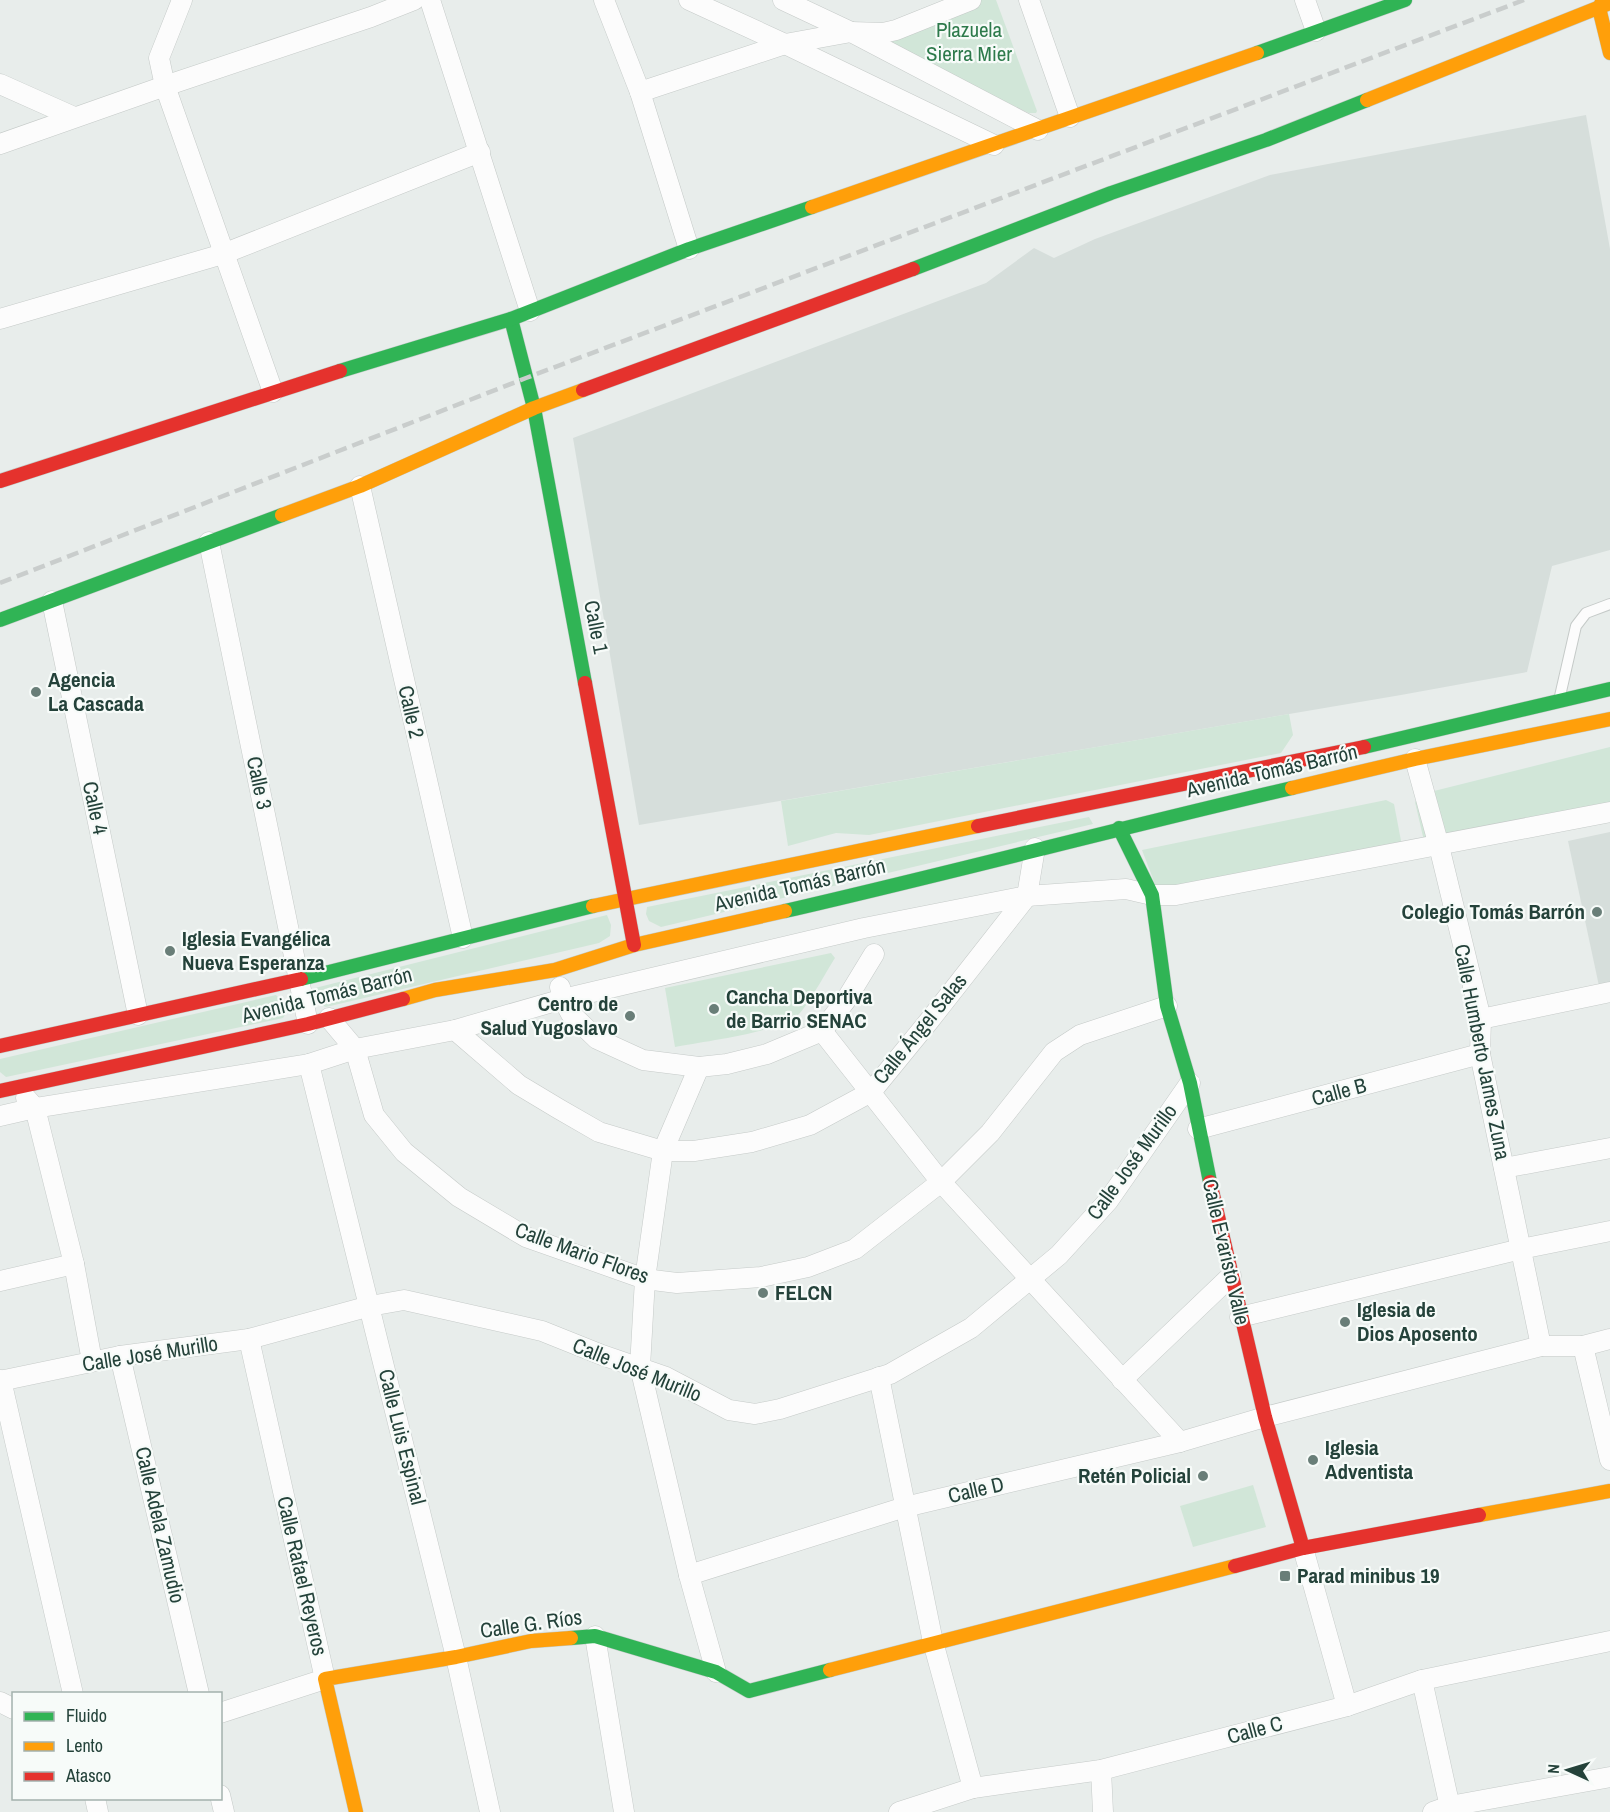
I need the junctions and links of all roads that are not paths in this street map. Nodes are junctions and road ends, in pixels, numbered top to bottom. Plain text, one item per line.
1 (182, 0) edge
2 (414, 0) edge
3 (430, 0) edge
4 (604, 0) edge
5 (689, 0) edge
6 (783, 0) edge
7 (971, 0) edge
8 (1029, 0) edge
9 (1305, 0) edge
10 (1405, 0) edge
11 (1604, 4) edge
12 (375, 9) edge
13 (1316, 31) junction
14 (851, 32) junction
15 (785, 44) junction
16 (1610, 53) edge
17 (0, 84) edge
18 (165, 86) junction
19 (640, 92) junction
20 (74, 117) junction
21 (1070, 117) junction
22 (1038, 130) junction
23 (0, 144) edge
24 (994, 145) junction
25 (480, 152) junction
26 (689, 249) junction
27 (223, 254) junction
28 (530, 311) junction
29 (511, 318) junction
30 (0, 319) edge
31 (273, 392) junction
32 (534, 408) junction
33 (0, 481) edge
34 (360, 486) junction
35 (209, 542) junction
36 (52, 601) junction
37 (1610, 604) edge
38 (0, 620) edge
39 (1610, 690) edge
40 (1559, 702) junction
41 (1610, 719) edge
42 (1414, 759) junction
43 (1112, 800) junction
44 (1610, 812) edge
45 (1119, 828) junction
46 (1439, 846) junction
47 (1035, 848) junction
48 (1152, 895) junction
49 (1027, 896) junction
50 (626, 898) junction
51 (463, 938) junction
52 (634, 945) junction
53 (874, 954) dead end
54 (555, 970) junction
55 (299, 980) junction
56 (1610, 992) edge
57 (563, 999) junction
58 (1167, 1006) junction
59 (138, 1015) junction
60 (329, 1018) junction
61 (1481, 1019) junction
62 (308, 1024) junction
63 (455, 1030) junction
64 (822, 1031) junction
65 (0, 1047) edge
66 (355, 1049) junction
67 (1480, 1054) junction
68 (309, 1064) junction
69 (699, 1067) junction
70 (1190, 1083) junction
71 (9, 1090) edge
72 (871, 1092) junction
73 (35, 1108) junction
74 (0, 1116) edge
75 (1198, 1129) junction
76 (1610, 1148) edge
77 (663, 1151) junction
78 (1504, 1168) junction
79 (941, 1182) junction
80 (1610, 1231) edge
81 (1521, 1249) junction
82 (74, 1264) junction
83 (1231, 1276) junction
84 (645, 1279) junction
85 (1029, 1279) junction
86 (0, 1281) edge
87 (370, 1306) junction
88 (1240, 1317) junction
89 (249, 1339) junction
90 (1610, 1339) edge
91 (1541, 1346) junction
92 (1583, 1346) junction
93 (120, 1356) junction
94 (92, 1361) junction
95 (640, 1367) junction
96 (879, 1377) junction
97 (1122, 1380) junction
98 (1, 1381) edge
99 (1265, 1417) junction
100 (1179, 1442) junction
101 (1610, 1460) edge
102 (1610, 1491) edge
103 (905, 1507) junction
104 (1303, 1548) junction
105 (689, 1575) junction
106 (595, 1636) junction
107 (1610, 1641) edge
108 (933, 1642) junction
109 (456, 1657) junction
110 (716, 1672) junction
111 (325, 1679) junction
112 (1422, 1680) junction
113 (73, 1692) edge
114 (200, 1692) edge
115 (1347, 1706) junction
116 (222, 1712) edge
117 (1101, 1770) junction
118 (1610, 1777) edge
119 (973, 1788) junction
120 (1444, 1810) edge
121 (356, 1812) edge
122 (490, 1812) edge
123 (624, 1812) edge
124 (899, 1812) edge
125 (1103, 1812) edge

1 - 18 street
2 - 12 street
3 - 25 street
4 - 19 street
5 - 15 street
6 - 14 street
7 - 14 street
8 - 21 street
9 - 13 street
10 - 13 main road
11 - 16 main road
11 - 32 main road
12 - 18 street
13 - 21 main road
14 - 15 street
14 - 22 street
15 - 19 street
15 - 24 street
17 - 20 street
18 - 20 street
18 - 27 street
19 - 26 street
20 - 23 street
21 - 22 main road
22 - 24 main road
24 - 26 main road
25 - 27 street
25 - 28 street
26 - 28 main road
27 - 30 street
27 - 31 street
28 - 29 main road
29 - 31 main road
29 - 32 main road, Calle 1
31 - 33 main road
32 - 34 main road
32 - 50 main road, Calle 1
34 - 35 main road
34 - 51 street, Calle 2
35 - 36 main road
35 - 55 street, Calle 3
36 - 38 main road
36 - 59 street, Calle 4
37 - 40 lane
39 - 40 main road, Avenida Tomás Barrón
40 - 43 main road, Avenida Tomás Barrón
41 - 42 main road, Avenida Tomás Barrón
42 - 45 main road, Avenida Tomás Barrón
42 - 46 street, Calle Humberto James Zuna
43 - 45 street, Calle Evaristo Valle
43 - 50 main road, Avenida Tomás Barrón
44 - 46 street
45 - 47 main road, Avenida Tomás Barrón
45 - 48 main road, Calle Evaristo Valle
46 - 48 street
46 - 61 street, Calle Humberto James Zuna
47 - 49 street, Calle Ángel Salas
47 - 52 main road, Avenida Tomás Barrón
48 - 49 street
48 - 58 main road, Calle Evaristo Valle
49 - 57 street
49 - 72 street, Calle Ángel Salas
50 - 51 main road, Avenida Tomás Barrón
50 - 52 main road, Calle 1
51 - 55 main road, Avenida Tomás Barrón
52 - 54 main road, Avenida Tomás Barrón
53 - 64 street
54 - 57 street
54 - 60 main road, Avenida Tomás Barrón
55 - 59 main road, Avenida Tomás Barrón
55 - 62 street, Calle 3
56 - 61 street
57 - 63 street
57 - 69 street
58 - 70 main road, Calle Evaristo Valle
58 - 79 street, Calle Mario Flores
59 - 65 main road, Avenida Tomás Barrón
60 - 62 main road, Avenida Tomás Barrón
60 - 66 street, Calle Mario Flores
61 - 67 street, Calle Humberto James Zuna
62 - 71 main road, Avenida Tomás Barrón
63 - 66 street
63 - 77 street, Calle Ángel Salas
64 - 69 street
64 - 72 street
66 - 68 street
66 - 84 street, Calle Mario Flores
67 - 75 street, Calle B
67 - 78 street, Calle Humberto James Zuna
68 - 73 street
68 - 87 street, Calle Luis Espinal
69 - 77 street
70 - 75 main road, Calle Evaristo Valle
70 - 85 street, Calle José Murillo
71 - 73 street
72 - 77 street, Calle Ángel Salas
72 - 79 street
73 - 74 street
73 - 82 street
75 - 83 main road, Calle Evaristo Valle
76 - 78 street
77 - 84 street
78 - 81 street, Calle Humberto James Zuna
79 - 84 street, Calle Mario Flores
79 - 85 street
80 - 81 street
81 - 88 street
81 - 91 street, Calle Humberto James Zuna
82 - 86 street
82 - 94 street
83 - 88 main road, Calle Evaristo Valle
83 - 97 street
84 - 95 street
85 - 96 street, Calle José Murillo
85 - 97 street
87 - 89 street, Calle José Murillo
87 - 95 street, Calle José Murillo
87 - 109 street, Calle Luis Espinal
88 - 99 main road, Calle Evaristo Valle
89 - 93 street, Calle José Murillo
89 - 111 street, Calle Rafael Reyeros
90 - 92 street, Calle D
91 - 92 street, Calle D
91 - 99 street, Calle D
92 - 101 street
93 - 94 street, Calle José Murillo
93 - 114 street, Calle Adela Zamudio
94 - 98 street, Calle José Murillo
95 - 96 street, Calle José Murillo
95 - 105 street
96 - 103 street
97 - 100 street
98 - 113 street
99 - 100 street, Calle D
99 - 104 main road, Calle Evaristo Valle
100 - 103 street, Calle D
102 - 104 main road, Calle G. Ríos
103 - 105 street, Calle D
103 - 108 street
104 - 108 main road, Calle G. Ríos
104 - 115 street, Calle Evaristo Valle
105 - 110 street
106 - 109 main road, Calle G. Ríos
106 - 110 main road, Calle G. Ríos
106 - 123 street
107 - 112 street, Calle C
108 - 110 main road, Calle G. Ríos
108 - 119 street
109 - 111 main road
109 - 122 street, Calle Luis Espinal
111 - 116 street
111 - 121 main road, Calle Rafael Reyeros
112 - 115 street, Calle C
112 - 120 street
115 - 117 street, Calle C
117 - 119 street, Calle C
117 - 125 street
118 - 120 street
119 - 124 street, Calle C

